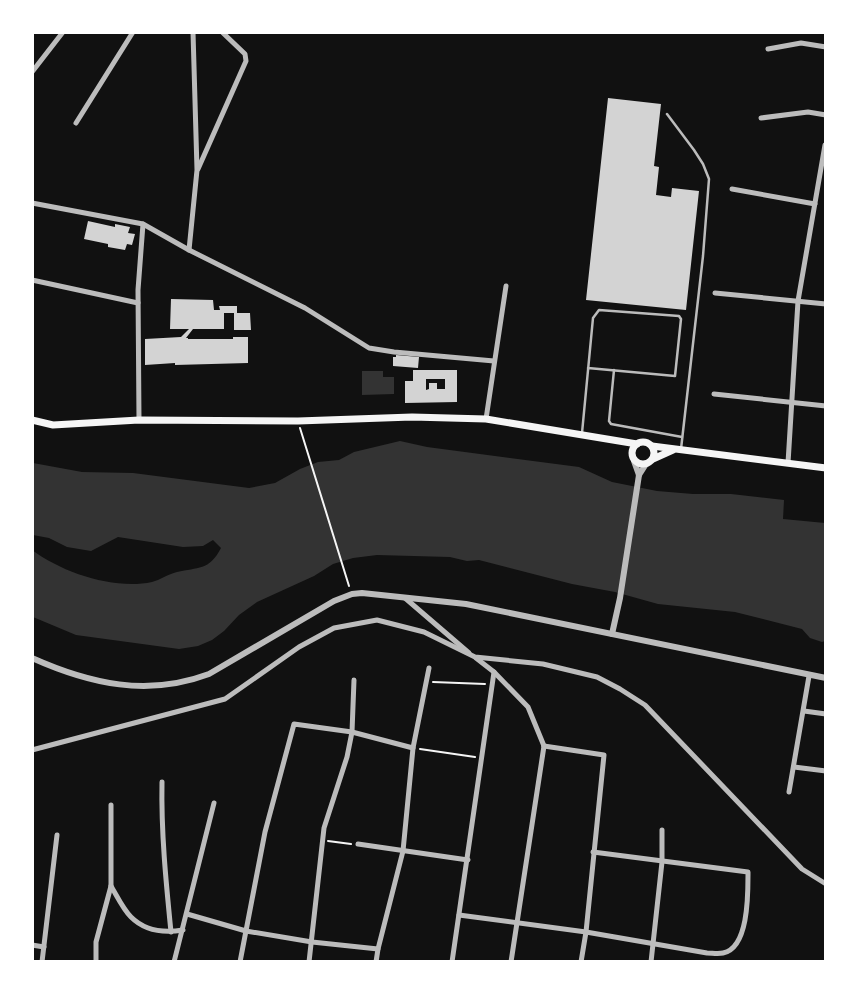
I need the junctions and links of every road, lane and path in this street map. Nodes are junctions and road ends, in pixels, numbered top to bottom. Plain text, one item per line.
1 (55, 32) edge
2 (133, 32) edge
3 (193, 32) edge
4 (222, 32) edge
5 (61, 35) edge
6 (826, 47) edge
7 (768, 48) dead end
8 (32, 72) edge
9 (667, 114) dead end
10 (826, 115) edge
11 (761, 118) dead end
12 (76, 123) dead end
13 (825, 145) edge
14 (197, 170) junction
15 (732, 189) dead end
16 (32, 203) edge
17 (814, 204) junction
18 (143, 224) junction
19 (189, 250) junction
20 (32, 280) edge
21 (506, 286) dead end
22 (716, 293) dead end
23 (798, 301) junction
24 (138, 303) junction
25 (826, 304) edge
26 (494, 362) junction
27 (588, 368) junction
28 (614, 370) junction
29 (714, 394) dead end
30 (792, 401) junction
31 (826, 406) edge
32 (486, 418) junction
33 (32, 420) edge
34 (139, 420) junction
35 (298, 421) junction
36 (582, 434) junction
37 (682, 437) junction
38 (617, 440) junction
39 (636, 444) junction
40 (652, 446) junction
41 (678, 450) junction
42 (633, 458) junction
43 (653, 459) junction
44 (788, 463) junction
45 (646, 464) junction
46 (826, 468) edge
47 (638, 477) junction
48 (352, 594) junction
49 (405, 597) junction
50 (612, 634) junction
51 (475, 657) junction
52 (32, 658) edge
53 (429, 668) dead end
54 (494, 672) junction
55 (809, 676) junction
56 (826, 678) edge
57 (354, 680) dead end
58 (427, 682) junction
59 (493, 684) junction
60 (804, 711) junction
61 (826, 714) edge
62 (352, 732) junction
63 (544, 746) junction
64 (414, 748) junction
65 (32, 750) edge
66 (482, 758) junction
67 (794, 767) junction
68 (826, 772) edge
69 (162, 782) dead end
70 (789, 792) dead end
71 (214, 803) dead end
72 (111, 806) dead end
73 (662, 830) dead end
74 (57, 835) dead end
75 (358, 844) dead end
76 (403, 851) junction
77 (593, 852) junction
78 (468, 860) junction
79 (662, 862) junction
80 (826, 884) edge
81 (111, 886) junction
82 (187, 914) junction
83 (459, 915) junction
84 (517, 924) junction
85 (183, 930) junction
86 (246, 931) junction
87 (171, 932) junction
88 (586, 932) junction
89 (312, 942) junction
90 (654, 944) junction
91 (32, 945) edge
92 (44, 947) junction
93 (378, 949) junction
94 (42, 962) edge
95 (96, 962) edge
96 (174, 962) edge
97 (240, 962) edge
98 (309, 962) edge
99 (376, 962) edge
100 (452, 962) edge
101 (512, 962) edge
102 (581, 962) edge
103 (652, 962) edge

1 - 5 street
2 - 12 street
3 - 14 street
4 - 14 street
5 - 8 street
6 - 7 street
9 - 37 lane
10 - 11 street
13 - 17 street
14 - 19 street
15 - 17 street
16 - 18 street
17 - 23 street
18 - 19 street
18 - 24 street
19 - 26 street
20 - 24 street
21 - 26 street
22 - 23 street
23 - 25 street
23 - 30 street
24 - 34 street
26 - 32 street
27 - 28 lane
27 - 28 lane
27 - 36 lane
28 - 37 lane
29 - 30 street
30 - 31 street
30 - 44 street
32 - 35 main road
32 - 36 main road
33 - 34 main road
34 - 35 main road
35 - 48 path
36 - 38 main road
37 - 41 lane
38 - 39 main road
38 - 42 main road
39 - 40 main road
39 - 42 main road
40 - 41 main road
40 - 43 main road
41 - 43 main road
41 - 44 main road
42 - 45 main road
42 - 47 street
43 - 45 main road
44 - 46 main road
45 - 47 street
47 - 50 street
48 - 49 street
48 - 52 street
49 - 50 street
49 - 51 street
50 - 55 street
51 - 54 street
51 - 65 street
51 - 80 street
53 - 58 street
54 - 59 street
54 - 63 street
55 - 56 street
55 - 60 street
57 - 62 street
58 - 59 path
58 - 64 street
59 - 66 street
60 - 61 street
60 - 67 street
62 - 64 street
62 - 86 street
62 - 89 street
63 - 77 street
63 - 84 street
64 - 66 path
64 - 76 street
66 - 78 street
67 - 68 street
67 - 70 street
69 - 87 street
71 - 82 street
72 - 81 street
73 - 79 street
74 - 92 street
75 - 76 street
76 - 78 street
76 - 93 street
77 - 79 street
77 - 88 street
78 - 83 street
79 - 90 street
79 - 90 street
81 - 87 street
81 - 95 street
82 - 85 street
82 - 86 street
83 - 84 street
83 - 100 street
84 - 88 street
84 - 101 street
85 - 87 street
85 - 96 street
86 - 89 street
86 - 97 street
88 - 90 street
88 - 102 street
89 - 93 street
89 - 98 street
90 - 103 street
91 - 92 street
92 - 94 street
93 - 99 street

